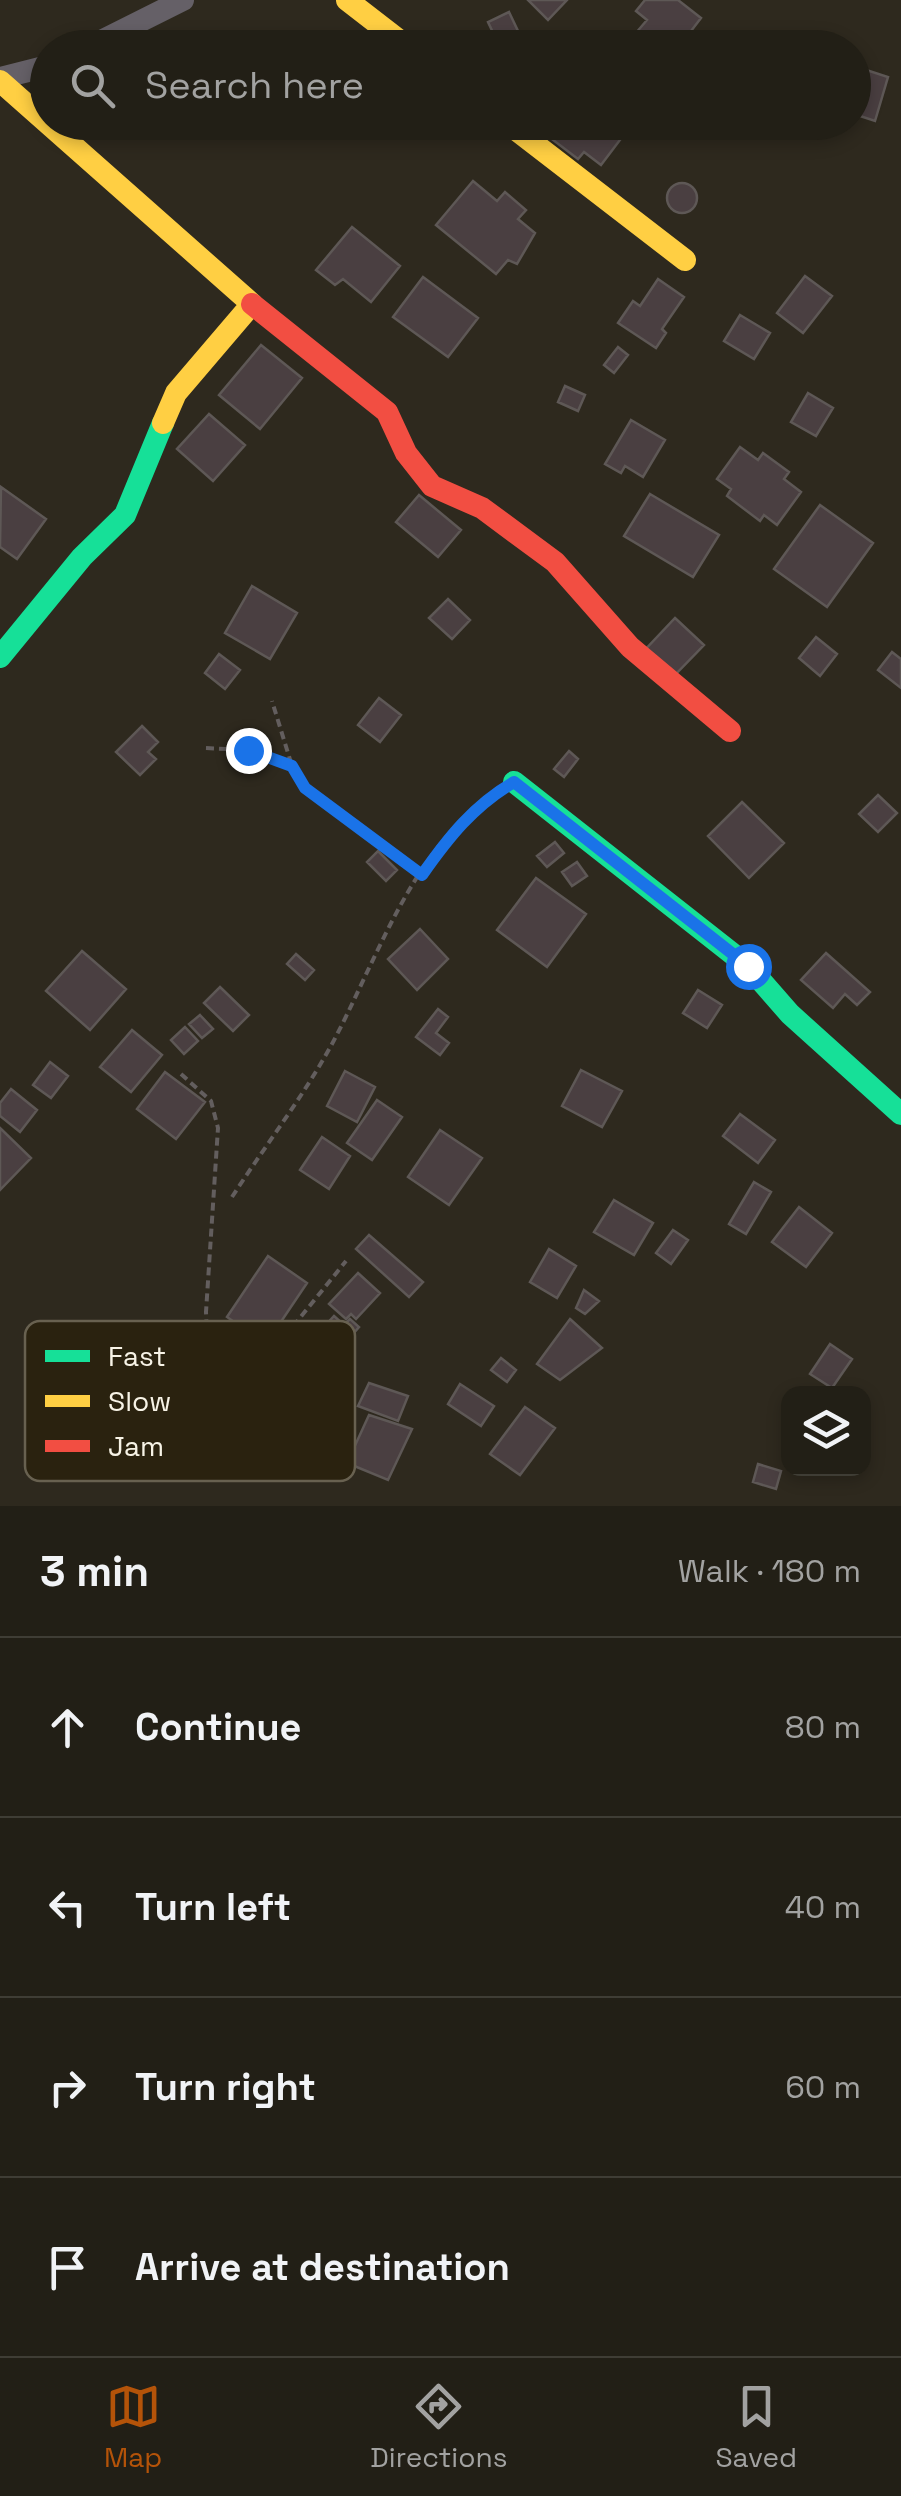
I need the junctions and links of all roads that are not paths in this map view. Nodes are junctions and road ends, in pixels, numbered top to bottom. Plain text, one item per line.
1 (183, 0) edge
2 (347, 0) edge
3 (123, 30) edge
4 (386, 30) edge
5 (30, 71) edge
6 (0, 80) edge
7 (30, 107) edge
8 (68, 140) edge
9 (529, 140) edge
10 (685, 260) dead end
11 (252, 304) junction
12 (0, 657) edge
13 (730, 731) dead end
14 (514, 782) road end
15 (901, 1114) edge

1 - 3 street
2 - 4 street
5 - 6 street
6 - 7 street
8 - 11 street
9 - 10 street
11 - 12 street
11 - 13 street
14 - 15 street

